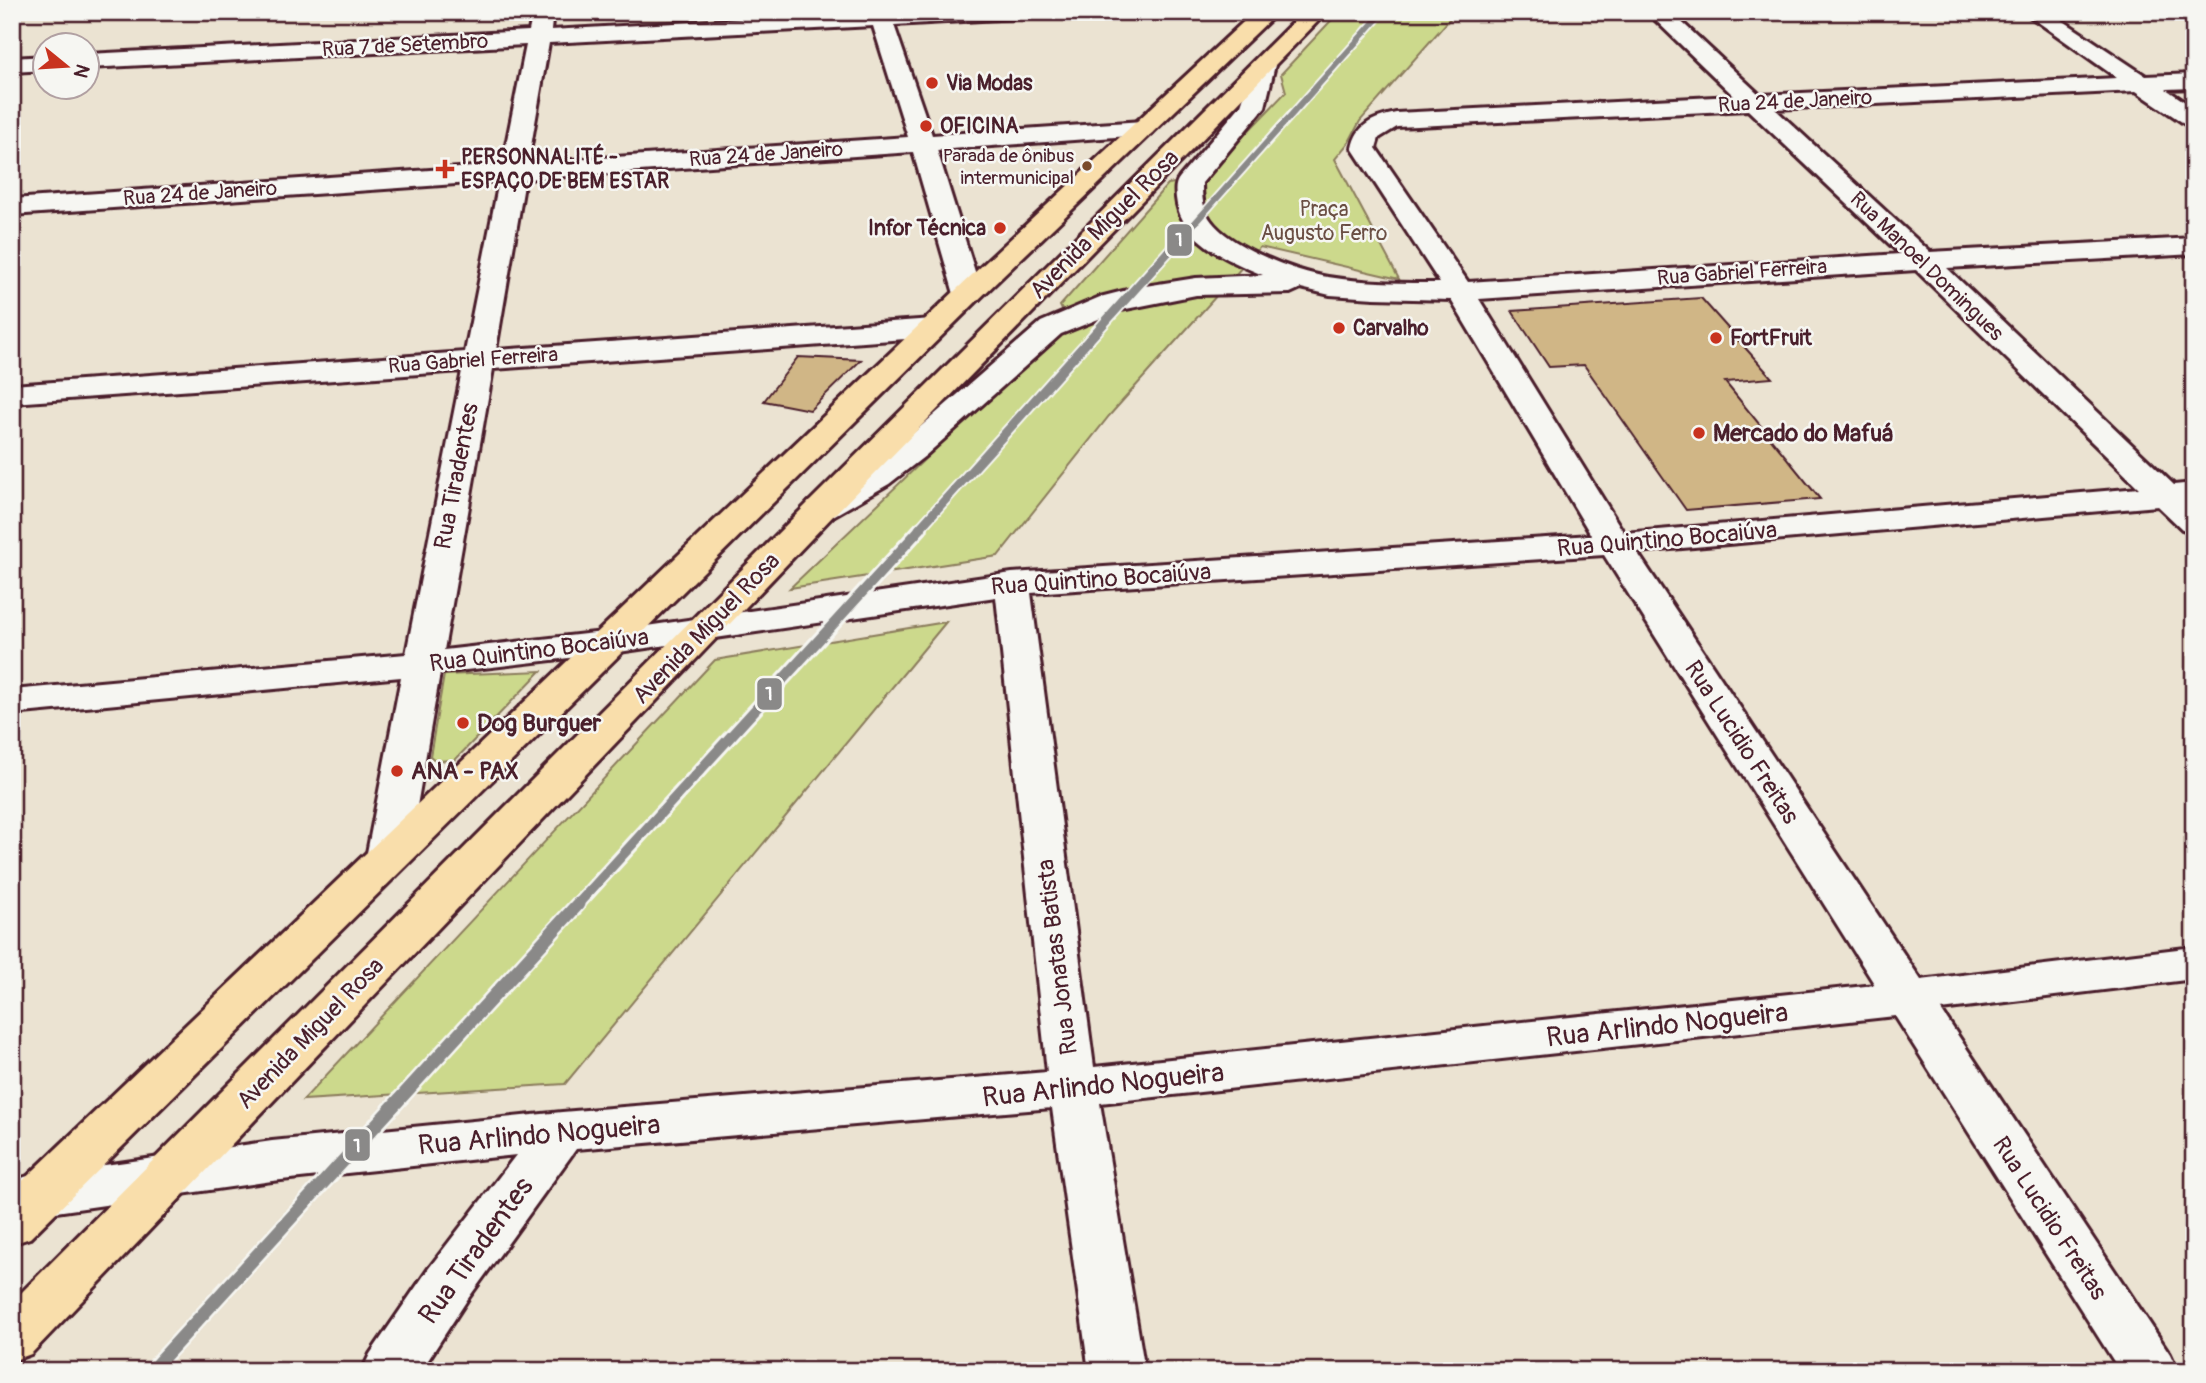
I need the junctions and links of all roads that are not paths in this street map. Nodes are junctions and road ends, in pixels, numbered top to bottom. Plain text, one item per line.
1 (1016, 12) edge
2 (1267, 12) edge
3 (1316, 12) edge
4 (1658, 12) edge
5 (2035, 12) edge
6 (880, 17) edge
7 (542, 25) edge
8 (102, 60) edge
9 (32, 64) edge
10 (12, 65) edge
11 (1264, 65) junction
12 (2194, 81) edge
13 (2141, 84) junction
14 (1756, 103) junction
15 (2194, 119) edge
16 (1396, 120) joint
17 (1143, 128) junction
18 (923, 144) junction
19 (513, 171) junction
20 (12, 207) edge
21 (2194, 246) edge
22 (1922, 260) junction
23 (1290, 280) junction
24 (1460, 291) junction
25 (968, 294) junction
26 (933, 328) junction
27 (478, 359) junction
28 (12, 394) edge
29 (2180, 494) edge
30 (821, 509) junction
31 (2194, 522) edge
32 (1614, 544) junction
33 (1012, 584) junction
34 (704, 629) junction
35 (612, 642) junction
36 (421, 664) junction
37 (12, 702) edge
38 (387, 858) junction
39 (2194, 963) edge
40 (1907, 998) junction
41 (1073, 1088) junction
42 (546, 1132) junction
43 (171, 1174) junction
44 (22, 1205) edge
45 (12, 1338) edge
46 (390, 1371) edge
47 (1117, 1371) edge
48 (2150, 1371) edge

1 - 6 street, Rua 7 de Setembro
2 - 17 main road, Avenida Miguel Rosa
3 - 11 main road, Avenida Miguel Rosa
4 - 14 street, Rua Manoel Domingues
5 - 13 street
6 - 7 street, Rua 7 de Setembro
6 - 18 street
7 - 8 street, Rua 7 de Setembro
7 - 19 street, Rua Tiradentes
9 - 10 street
11 - 23 street
11 - 30 main road, Avenida Miguel Rosa
12 - 13 street, Rua 24 de Janeiro
13 - 14 street, Rua 24 de Janeiro
13 - 15 street
14 - 16 street, Rua 24 de Janeiro
14 - 22 street, Rua Manoel Domingues
16 - 24 street, Rua Lucidio Freitas
17 - 18 street, Rua 24 de Janeiro
17 - 25 main road, Avenida Miguel Rosa
18 - 19 street, Rua 24 de Janeiro
18 - 25 street
19 - 20 street, Rua 24 de Janeiro
19 - 27 street, Rua Tiradentes
21 - 22 street, Rua Gabriel Ferreira
22 - 24 street, Rua Gabriel Ferreira
22 - 29 street, Rua Manoel Domingues
23 - 24 street, Rua Gabriel Ferreira
23 - 30 street, Rua Gabriel Ferreira
24 - 32 street, Rua Lucidio Freitas
25 - 26 main road, Avenida Miguel Rosa
26 - 27 street, Rua Gabriel Ferreira
26 - 35 main road, Avenida Miguel Rosa
27 - 28 street, Rua Gabriel Ferreira
27 - 36 street, Rua Tiradentes
29 - 31 street, Rua Manoel Domingues
29 - 32 street, Rua Quintino Bocaiúva
30 - 34 main road, Avenida Miguel Rosa
32 - 33 street, Rua Quintino Bocaiúva
32 - 40 street, Rua Lucidio Freitas
33 - 34 street, Rua Quintino Bocaiúva
33 - 41 street, Rua Jonatas Batista
34 - 35 street, Rua Quintino Bocaiúva
34 - 43 main road, Avenida Miguel Rosa
35 - 36 street, Rua Quintino Bocaiúva
35 - 38 main road, Avenida Miguel Rosa
36 - 37 street, Rua Quintino Bocaiúva
36 - 38 street, Rua Tiradentes
38 - 44 main road, Avenida Miguel Rosa
39 - 40 street, Rua Arlindo Nogueira
40 - 41 street, Rua Arlindo Nogueira
40 - 48 street, Rua Lucidio Freitas
41 - 42 street, Rua Arlindo Nogueira
41 - 47 street, Rua Jonatas Batista
42 - 43 street, Rua Arlindo Nogueira
42 - 46 street, Rua Tiradentes
43 - 44 street, Rua Arlindo Nogueira
43 - 45 main road, Avenida Miguel Rosa

